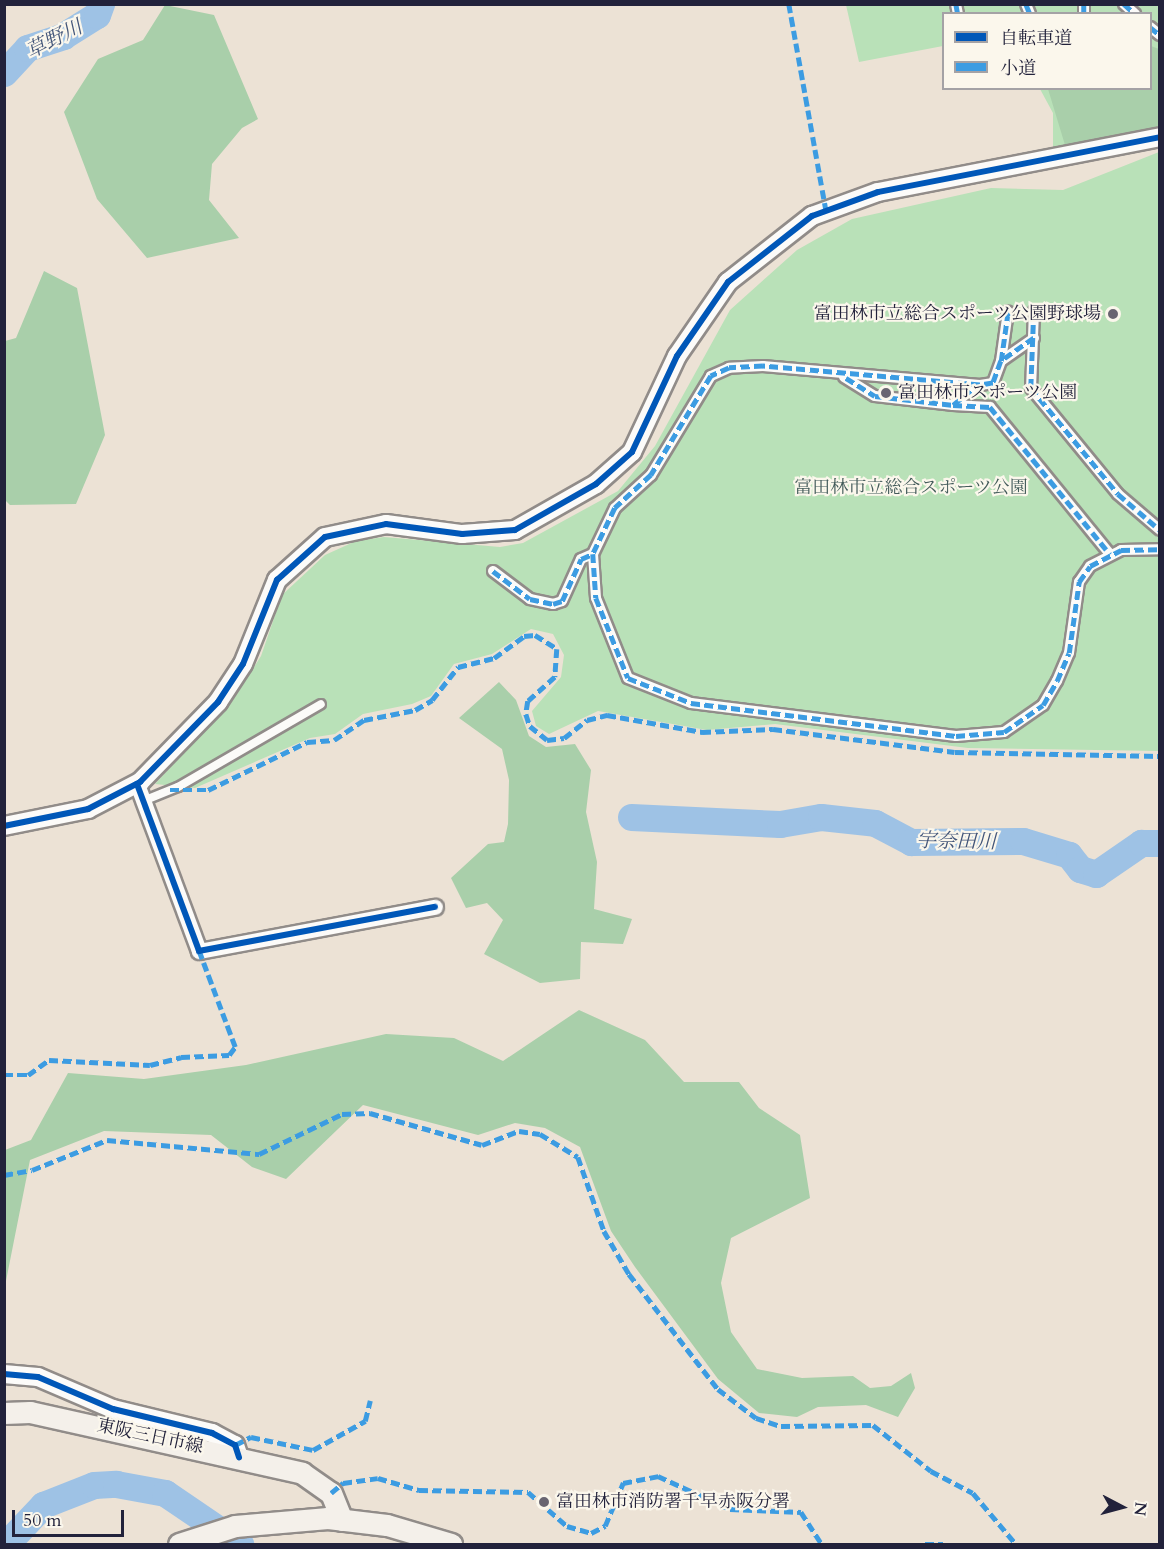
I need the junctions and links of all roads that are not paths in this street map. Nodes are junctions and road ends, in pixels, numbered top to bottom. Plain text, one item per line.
1 (1160, 137) edge
2 (1008, 311) dead end
3 (1034, 311) dead end
4 (1034, 338) junction
5 (1001, 361) junction
6 (844, 377) junction
7 (977, 385) junction
8 (953, 405) junction
9 (1160, 530) edge
10 (1160, 549) edge
11 (593, 554) junction
12 (1110, 554) junction
13 (493, 571) dead end
14 (321, 704) dead end
15 (140, 792) junction
16 (4, 826) edge
17 (435, 907) dead end
18 (4, 1374) edge
19 (4, 1413) edge
20 (239, 1457) junction
21 (342, 1520) junction
22 (179, 1545) edge
23 (450, 1545) edge

1 - 15 street
2 - 5 street
3 - 4 street
4 - 5 street
4 - 9 street
5 - 7 street
6 - 7 street
6 - 8 street
6 - 11 street
7 - 8 street
8 - 12 street
10 - 12 street
11 - 12 street
11 - 13 street
14 - 15 lane
15 - 16 street
15 - 17 street
18 - 20 street
19 - 20 main road, 東阪三日市線
20 - 21 main road, 東阪三日市線
21 - 22 main road
21 - 23 main road

